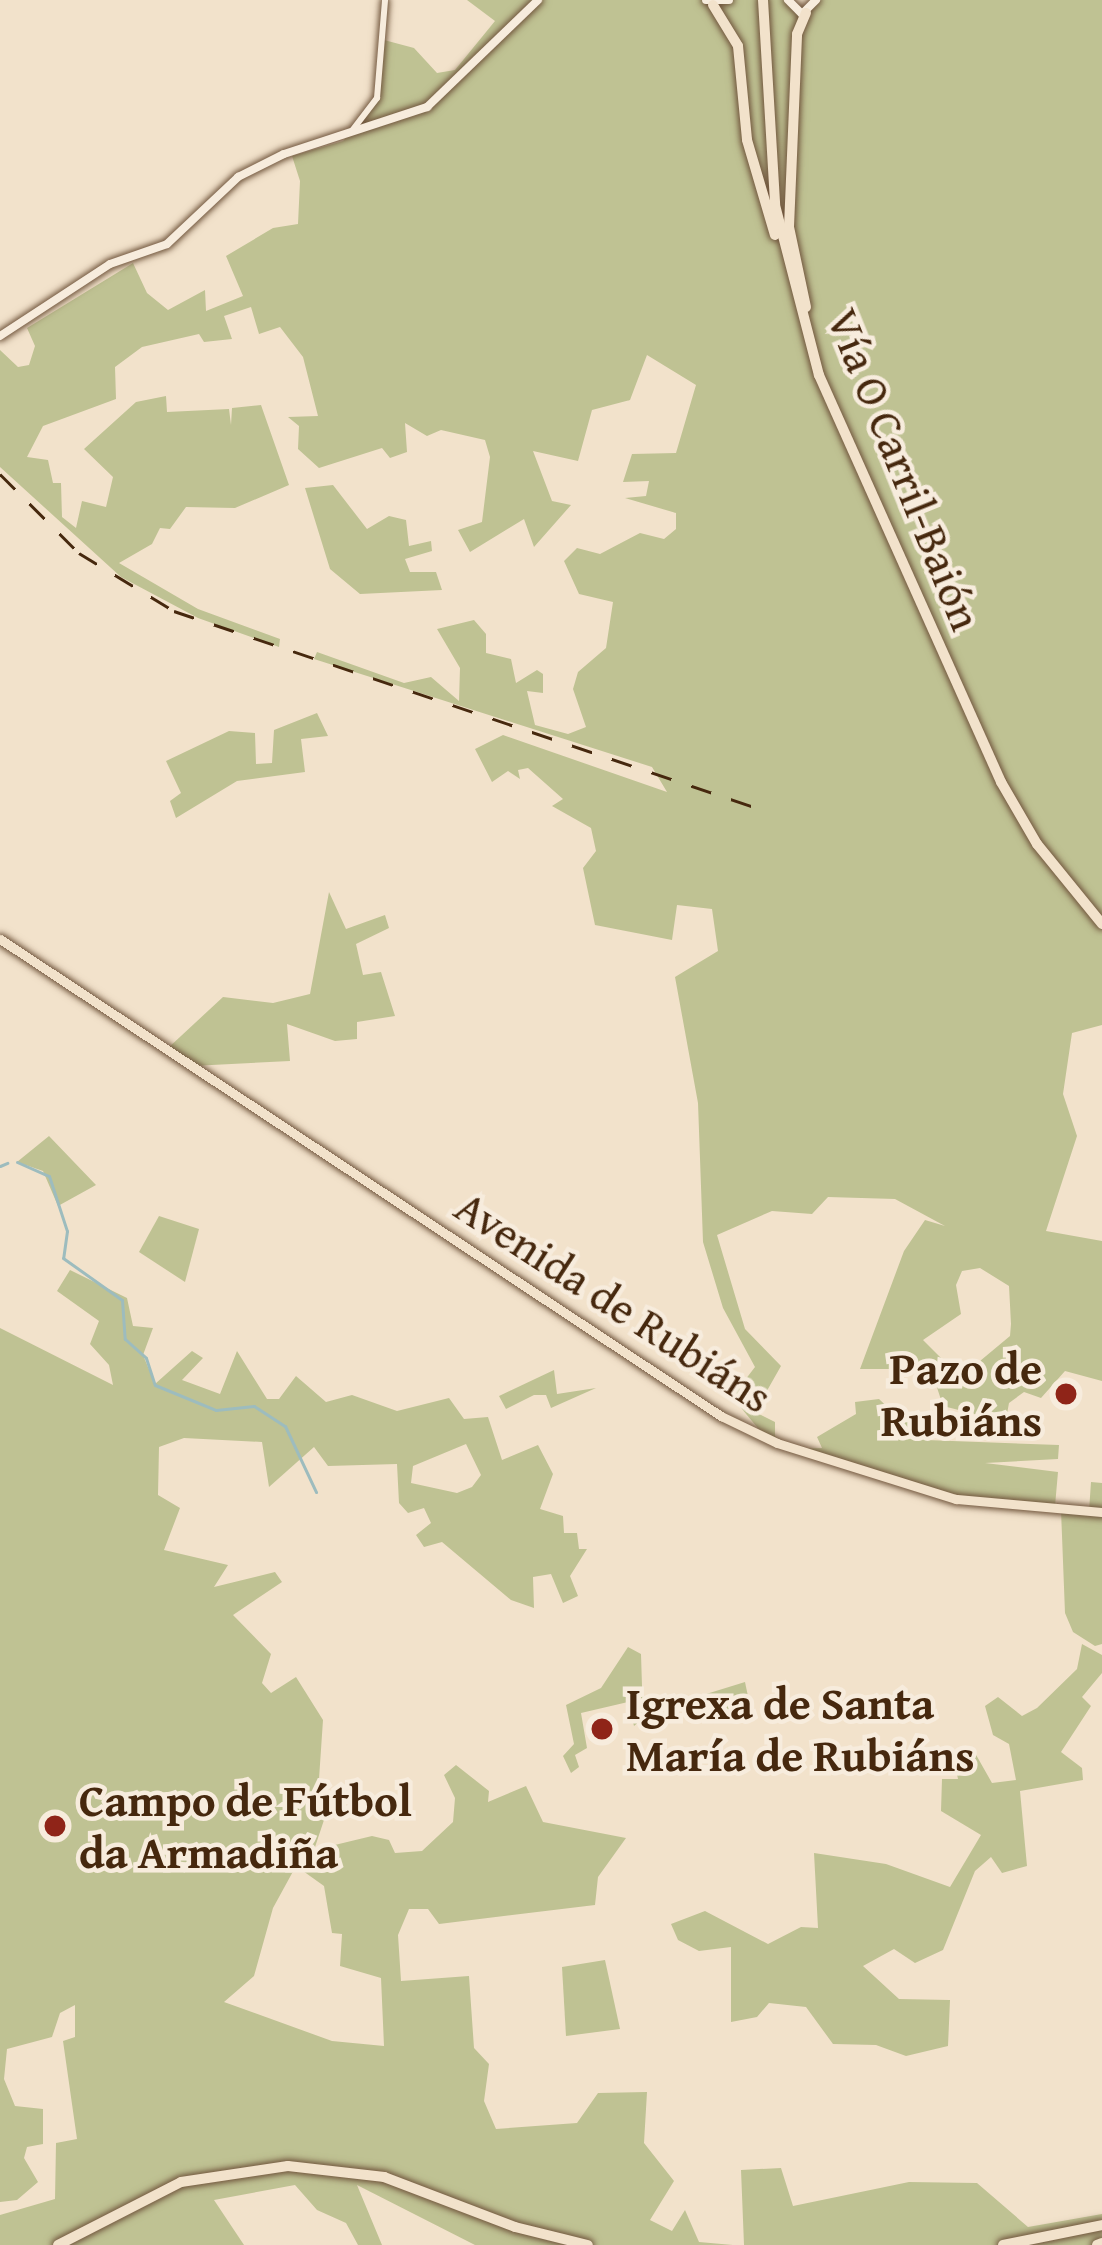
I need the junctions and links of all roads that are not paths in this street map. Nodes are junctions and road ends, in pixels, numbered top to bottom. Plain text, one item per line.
1 (385, 0) edge
2 (538, 0) edge
3 (729, 0) edge
4 (763, 0) edge
5 (788, 0) edge
6 (816, 0) edge
7 (709, 2) edge
8 (806, 14) junction
9 (350, 135) junction
10 (796, 296) junction
11 (0, 336) edge
12 (819, 375) junction
13 (1102, 924) edge
14 (0, 939) edge
15 (1102, 1509) edge
16 (1102, 2225) edge
17 (58, 2245) edge
18 (588, 2245) edge
19 (1003, 2245) edge

1 - 9 street
2 - 9 main road
3 - 7 main road
4 - 10 highway, Vía O Carril-Baión
5 - 8 main road
6 - 8 main road
7 - 10 highway
8 - 12 highway
9 - 11 main road
10 - 12 highway, Vía O Carril-Baión
12 - 13 highway, Vía O Carril-Baión
14 - 15 main road, Avenida de Rubiáns
16 - 19 highway
17 - 18 highway

